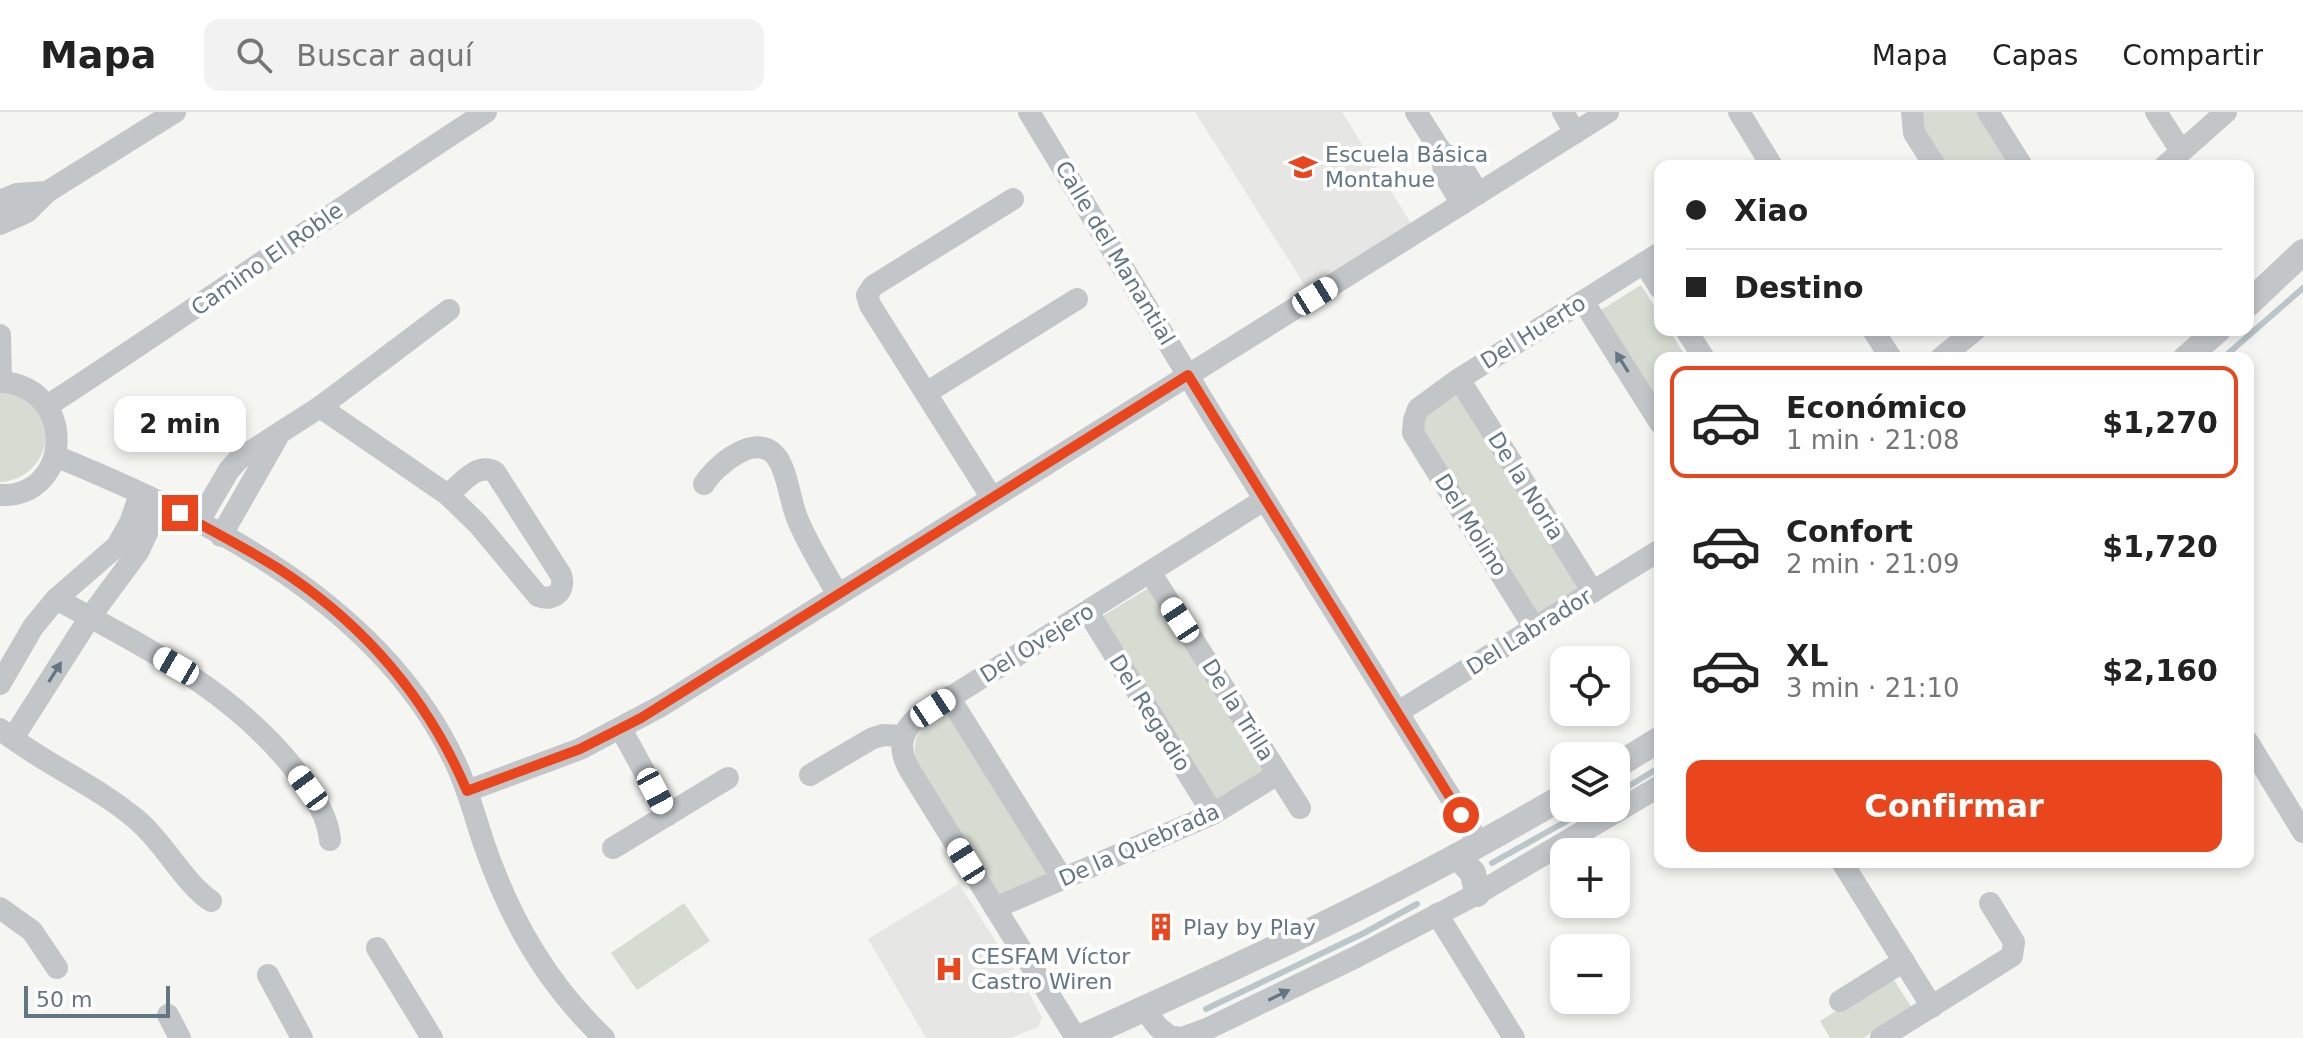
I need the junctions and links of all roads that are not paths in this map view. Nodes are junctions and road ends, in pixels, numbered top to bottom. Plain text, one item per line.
1 (486, 112) edge
2 (1029, 112) edge
3 (1416, 112) edge
4 (1563, 112) edge
5 (1608, 112) edge
6 (1739, 112) edge
7 (1912, 112) edge
8 (1988, 112) edge
9 (2156, 112) edge
10 (2226, 112) edge
11 (169, 114) edge
12 (1575, 133) junction
13 (2173, 159) edge
14 (1768, 160) edge
15 (1931, 160) edge
16 (2018, 160) edge
17 (1013, 199) dead end
18 (1470, 199) junction
19 (7, 210) edge
20 (2303, 252) edge
21 (1652, 258) edge
22 (2254, 298) edge
23 (1077, 299) dead end
24 (1583, 301) junction
25 (449, 310) dead end
26 (0, 335) edge
27 (1968, 336) edge
28 (2211, 336) edge
29 (1948, 352) edge
30 (2193, 352) edge
31 (1188, 375) junction
32 (1459, 379) junction
33 (0, 382) edge
34 (926, 393) junction
35 (47, 406) junction
36 (320, 407) junction
37 (1654, 413) edge
38 (1414, 420) joint
39 (278, 437) junction
40 (55, 456) junction
41 (704, 484) dead end
42 (140, 494) junction
43 (0, 495) edge
44 (448, 495) junction
45 (992, 498) junction
46 (1264, 500) junction
47 (161, 503) junction
48 (198, 523) junction
49 (221, 536) junction
50 (1654, 554) edge
51 (119, 559) junction
52 (1150, 572) junction
53 (1593, 592) junction
54 (838, 595) junction
55 (56, 599) junction
56 (1088, 612) junction
57 (90, 617) junction
58 (1535, 629) junction
59 (0, 684) edge
60 (949, 697) junction
61 (1398, 712) junction
62 (621, 729) junction
63 (7, 734) edge
64 (903, 736) junction
65 (1654, 743) edge
66 (2254, 752) edge
67 (1630, 757) edge
68 (1278, 774) junction
69 (810, 775) dead end
70 (728, 778) dead end
71 (1654, 790) edge
72 (467, 791) junction
73 (1550, 804) edge
74 (1300, 808) dead end
75 (1213, 814) junction
76 (668, 815) junction
77 (2303, 832) edge
78 (330, 840) dead end
79 (613, 848) dead end
80 (1468, 850) junction
81 (1846, 868) edge
82 (1062, 878) junction
83 (1477, 894) junction
84 (211, 901) dead end
85 (1990, 903) dead end
86 (0, 908) edge
87 (995, 908) junction
88 (1437, 914) junction
89 (377, 948) dead end
90 (1904, 961) junction
91 (57, 968) dead end
92 (268, 975) dead end
93 (1840, 1001) dead end
94 (1932, 1007) junction
95 (1144, 1009) junction
96 (168, 1015) dead end
97 (1212, 1033) edge
98 (180, 1038) edge
99 (302, 1038) edge
100 (432, 1038) edge
101 (604, 1038) edge
102 (1078, 1038) edge
103 (1514, 1038) edge
104 (1881, 1038) edge

1 - 35 street, Camino El Roble
2 - 31 street, Calle del Manantial
3 - 18 street
4 - 12 street
5 - 12 street
6 - 14 street
7 - 15 street
8 - 16 street
9 - 13 street
10 - 13 street
11 - 19 street
12 - 18 street
17 - 34 street
18 - 31 street
20 - 22 street
21 - 24 street, Del Huerto
23 - 34 street
24 - 32 street, Del Huerto
37 -> 24 street
25 - 36 street
26 - 33 street
27 - 29 street
28 - 30 street
31 - 45 street
31 - 46 street, Calle del Manantial
32 - 38 street, Del Huerto
32 - 53 street, De la Noria
33 - 35 street
34 - 45 street
35 - 40 street
36 - 39 street
36 - 44 street
38 - 58 street, Del Molino
39 - 48 street
39 - 49 street
40 - 42 street
40 - 43 street
41 - 54 street
42 - 47 street
42 - 51 street
44 - 44 street
45 - 54 street
46 - 52 street, Del Ovejero
46 - 61 street, Calle del Manantial
47 - 48 street
47 - 51 street
48 - 49 street
49 - 72 street
50 - 53 street, Del Labrador
51 - 55 street
51 - 57 street
52 - 56 street, Del Ovejero
52 - 68 street, De la Trilla
53 - 58 street, Del Labrador
54 - 62 street
55 - 57 street
55 - 59 street
56 - 60 street, Del Ovejero
56 - 75 street, Del Regadio
63 -> 57 street
57 - 78 street
58 - 61 street, Del Labrador
60 - 64 street, Del Ovejero
60 - 82 street
61 - 80 street, Calle del Manantial
62 - 72 street
62 - 76 street
63 - 84 street
64 - 69 street
64 - 87 street
65 - 67 street
66 - 77 street
68 - 74 street, De la Trilla
68 - 75 street, De la Quebrada
70 - 76 street
71 - 83 street
72 - 101 street
73 - 80 street
75 - 82 street, De la Quebrada
76 - 79 street
80 - 83 street
80 - 95 street
81 - 90 street
82 - 87 street, De la Quebrada
83 - 88 street
85 - 94 street
86 - 91 street
87 - 102 street
97 -> 88 street
88 - 103 street
89 - 100 street
90 - 93 street
90 - 94 street
92 - 99 street
94 - 104 street
95 - 97 street
95 - 102 street
96 - 98 street

